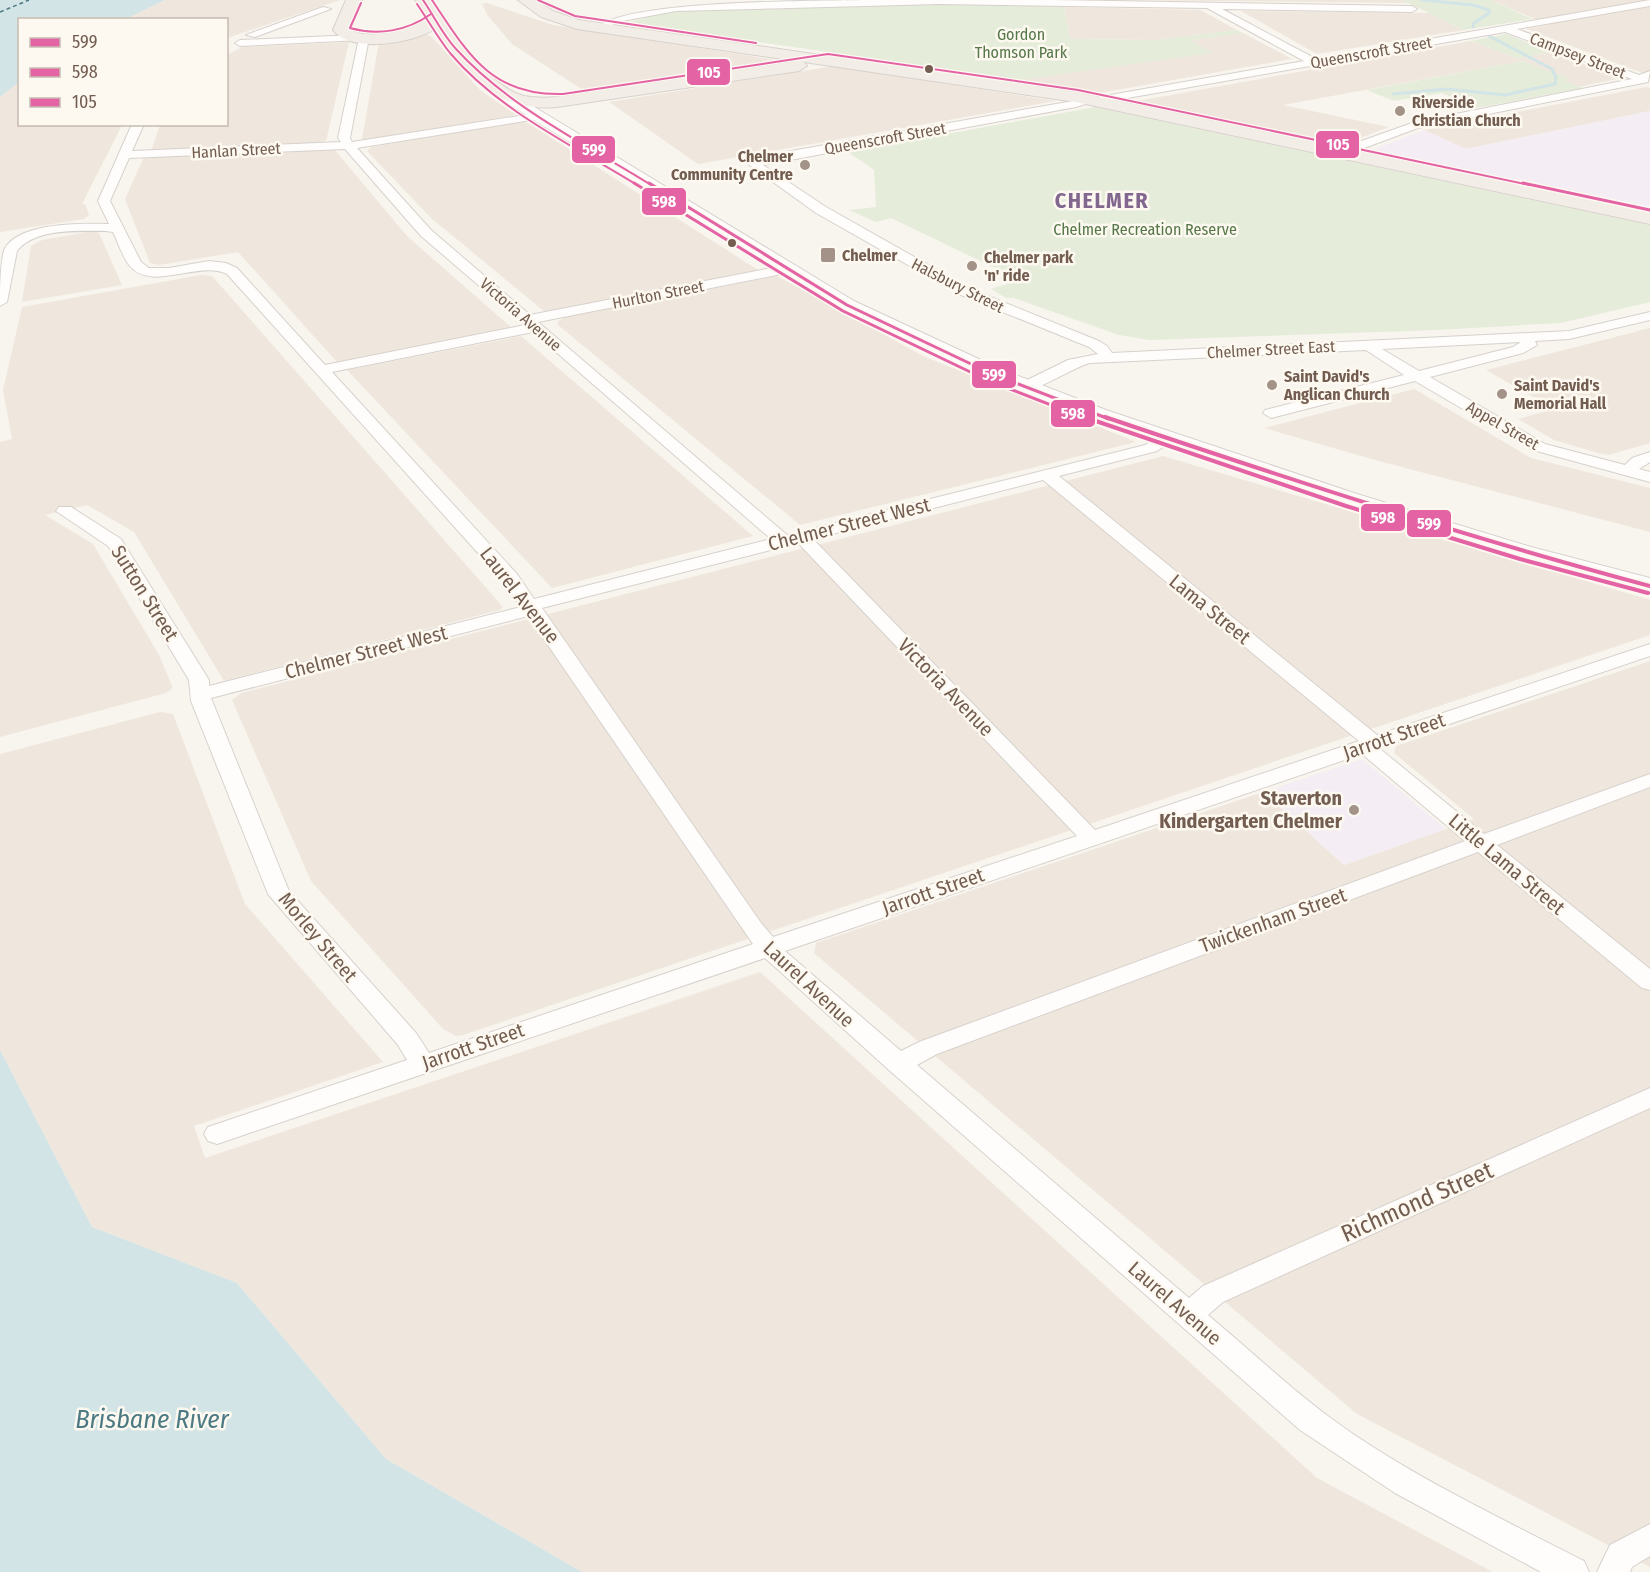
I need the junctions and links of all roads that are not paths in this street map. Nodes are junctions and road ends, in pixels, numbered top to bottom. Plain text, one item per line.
1 (354, 0) edge
2 (423, 0) edge
3 (526, 0) edge
4 (1650, 3) edge
5 (1208, 5) junction
6 (326, 9) dead end
7 (1412, 9) dead end
8 (436, 20) junction
9 (610, 28) junction
10 (1505, 28) junction
11 (360, 40) junction
12 (827, 61) junction
13 (1314, 62) junction
14 (1647, 78) edge
15 (508, 96) junction
16 (1090, 100) junction
17 (564, 101) junction
18 (541, 118) junction
19 (137, 126) edge
20 (348, 146) junction
21 (1340, 153) junction
22 (124, 155) junction
23 (754, 163) joint
24 (109, 213) junction
25 (1650, 218) edge
26 (69, 228) junction
27 (117, 228) junction
28 (787, 269) junction
29 (0, 302) edge
30 (1650, 316) edge
31 (533, 324) junction
32 (1525, 337) junction
33 (1369, 345) junction
34 (1108, 358) junction
35 (321, 370) junction
36 (1416, 375) junction
37 (1024, 387) junction
38 (1271, 412) dead end
39 (1166, 438) junction
40 (1650, 457) edge
41 (1628, 471) junction
42 (1046, 474) junction
43 (1650, 477) edge
44 (65, 511) dead end
45 (792, 538) junction
46 (1650, 586) edge
47 (532, 607) junction
48 (1650, 650) edge
49 (199, 695) junction
50 (1369, 744) junction
51 (1650, 780) edge
52 (1091, 838) junction
53 (1482, 843) junction
54 (767, 946) junction
55 (1650, 982) edge
56 (422, 1063) junction
57 (898, 1064) junction
58 (1650, 1097) edge
59 (217, 1134) dead end
60 (1189, 1314) junction
61 (1650, 1539) edge
62 (1573, 1572) edge
63 (1613, 1572) edge

1 - 11 main road
2 - 8 main road
3 - 9 main road
4 - 10 street, Queenscroft Street
5 - 7 street
5 - 9 street
5 - 13 street
6 - 11 street
8 - 11 main road
8 - 15 main road
9 - 12 main road
10 - 13 street, Queenscroft Street
10 - 14 street, Campsey Street
11 - 20 street
12 - 16 main road
12 - 17 main road
13 - 16 street, Queenscroft Street
14 - 21 street
15 - 17 main road
15 - 18 main road
16 - 21 main road
16 - 23 street, Queenscroft Street
17 - 18 main road
18 - 20 street, Hanlan Street
18 - 28 main road
19 - 22 street
20 - 22 street, Hanlan Street
20 - 31 street, Victoria Avenue
21 - 25 main road
22 - 24 street
23 - 34 street, Halsbury Street
24 - 26 street
24 - 27 street
26 - 27 street
26 - 29 street
27 - 35 street, Laurel Avenue
28 - 31 street, Hurlton Street
28 - 37 main road
30 - 32 street, Chelmer Street East
31 - 35 street, Hurlton Street
31 - 45 street, Victoria Avenue
32 - 33 street, Chelmer Street East
32 - 36 street
33 - 34 street, Chelmer Street East
33 - 36 street, Appel Street
34 - 37 street, Chelmer Street East
35 - 47 street, Laurel Avenue
36 - 38 street
36 - 41 street, Appel Street
37 - 39 main road
39 - 42 street, Chelmer Street West
39 - 46 main road
40 - 41 street
41 - 43 street, Appel Street
42 - 45 street, Chelmer Street West
42 - 50 street, Lama Street
44 - 49 street, Sutton Street
45 - 47 street, Chelmer Street West
45 - 52 street, Victoria Avenue
47 - 49 street, Chelmer Street West
47 - 54 street, Laurel Avenue
48 - 50 street, Jarrott Street
49 - 56 street, Morley Street
50 - 52 street, Jarrott Street
50 - 53 street, Little Lama Street
51 - 53 street, Twickenham Street
52 - 54 street, Jarrott Street
53 - 55 street, Little Lama Street
53 - 57 street, Twickenham Street
54 - 56 street, Jarrott Street
54 - 57 street, Laurel Avenue
56 - 59 street, Jarrott Street
57 - 60 street, Laurel Avenue
58 - 60 street, Richmond Street
60 - 62 street, Laurel Avenue
61 - 63 street

